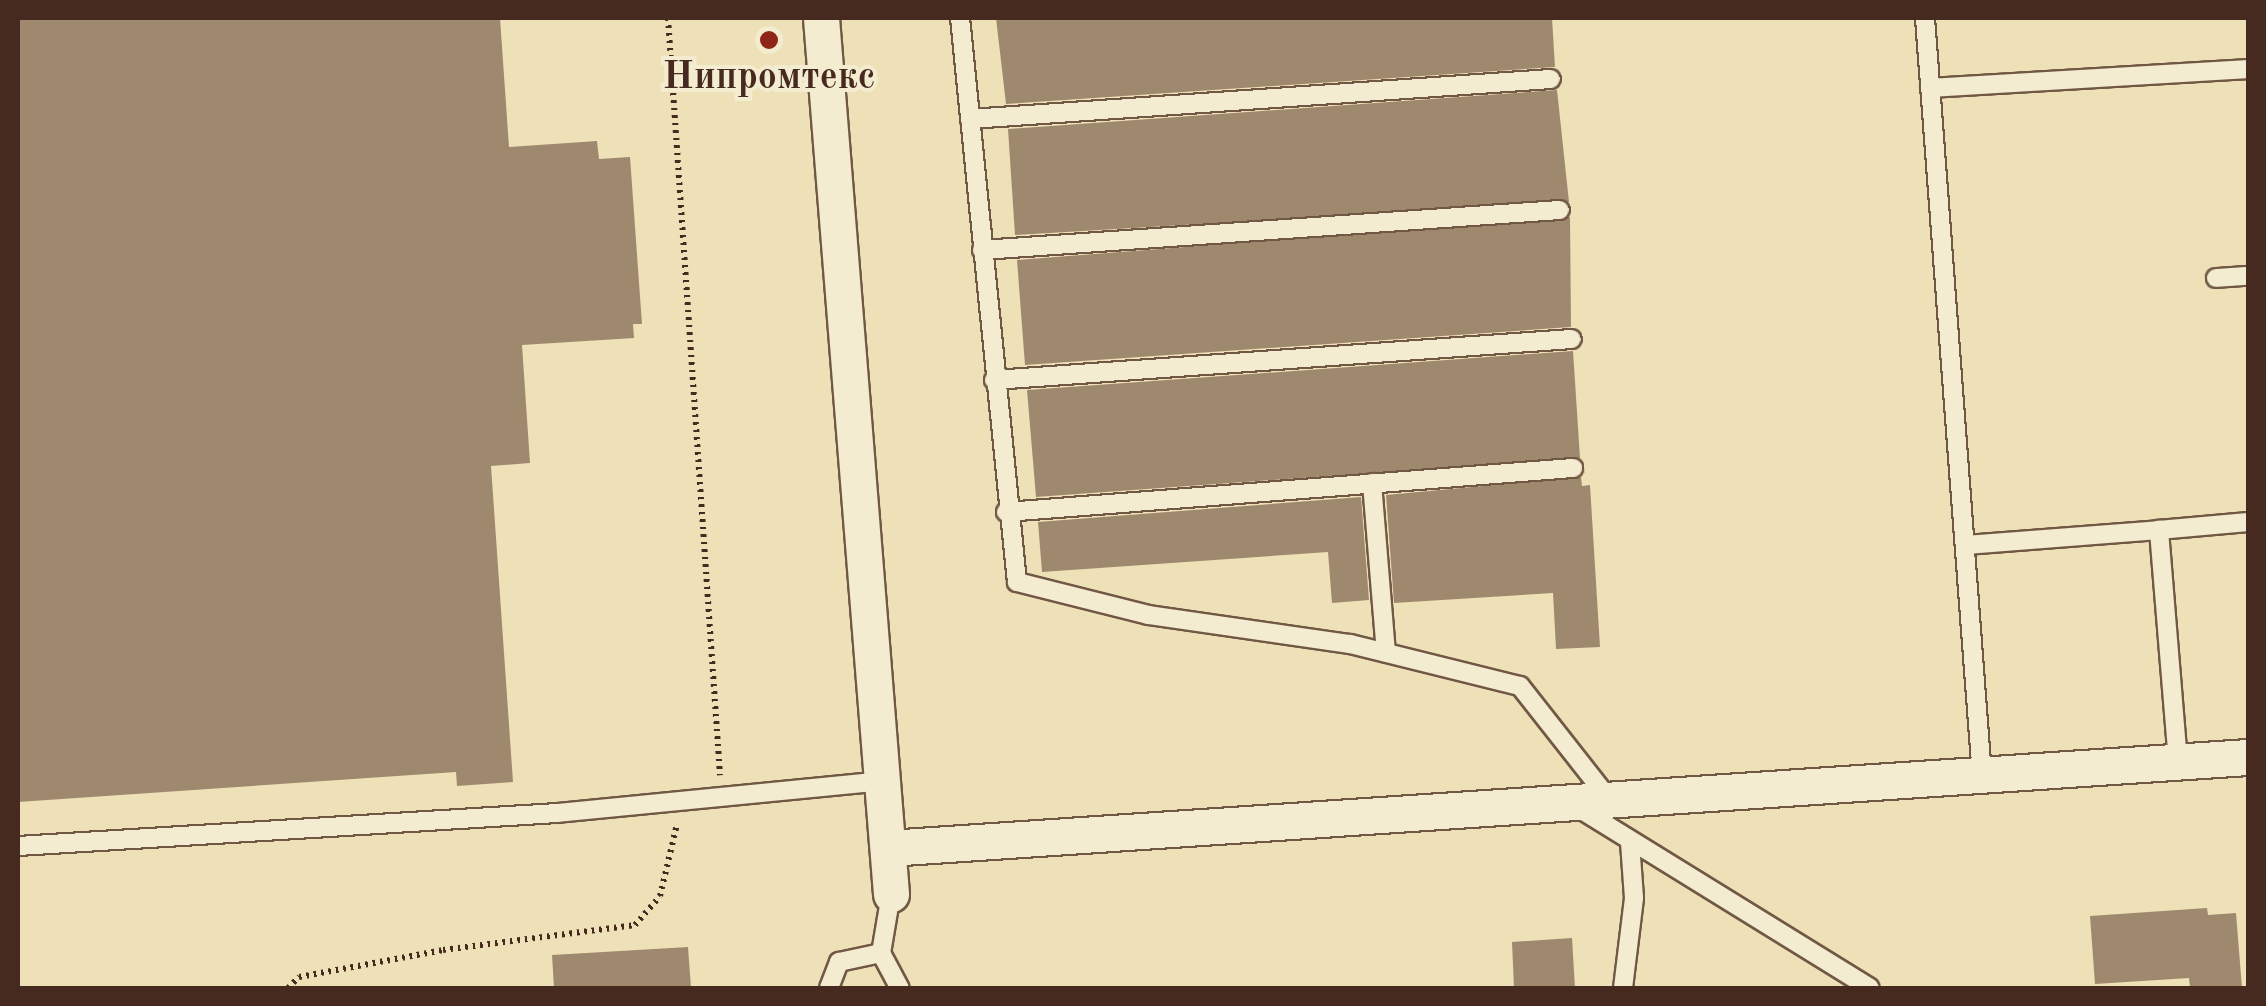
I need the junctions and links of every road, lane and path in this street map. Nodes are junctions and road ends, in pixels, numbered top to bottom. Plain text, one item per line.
1 (668, 18) edge
2 (821, 18) edge
3 (960, 18) edge
4 (1925, 18) edge
5 (2248, 68) edge
6 (1550, 79) dead end
7 (1930, 88) junction
8 (970, 118) junction
9 (1560, 210) dead end
10 (982, 250) junction
11 (2248, 276) edge
12 (2216, 278) dead end
13 (1572, 339) dead end
14 (994, 380) junction
15 (1573, 468) dead end
16 (1372, 483) junction
17 (1006, 512) junction
18 (2248, 522) edge
19 (2159, 530) junction
20 (1965, 545) junction
21 (1386, 652) junction
22 (2248, 757) edge
23 (2178, 762) junction
24 (1982, 776) junction
25 (882, 781) junction
26 (721, 798) junction
27 (682, 802) junction
28 (1612, 803) junction
29 (1575, 806) junction
30 (1630, 842) junction
31 (18, 846) edge
32 (888, 848) junction
33 (891, 894) joint
34 (881, 953) junction
35 (288, 988) edge
36 (829, 988) edge
37 (900, 988) edge
38 (1623, 988) edge
39 (1870, 988) edge

1 - 26 path
2 - 25 street
3 - 8 lane
4 - 7 lane
5 - 7 lane
6 - 8 lane
7 - 20 lane
8 - 10 lane
9 - 10 lane
10 - 14 lane
11 - 12 lane
13 - 14 lane
14 - 17 lane
15 - 16 lane
16 - 17 lane
16 - 21 lane
17 - 21 lane
18 - 19 lane
19 - 20 lane
19 - 23 lane
20 - 24 lane
21 - 28 lane
22 - 23 street
23 - 24 street
24 - 28 street
25 - 26 lane
25 - 32 street
26 - 27 lane
27 - 31 lane
27 - 35 path
28 - 29 street
29 - 30 lane
29 - 32 street
30 - 38 lane
30 - 39 lane
32 - 33 street
33 - 34 lane
34 - 36 lane
34 - 37 lane

